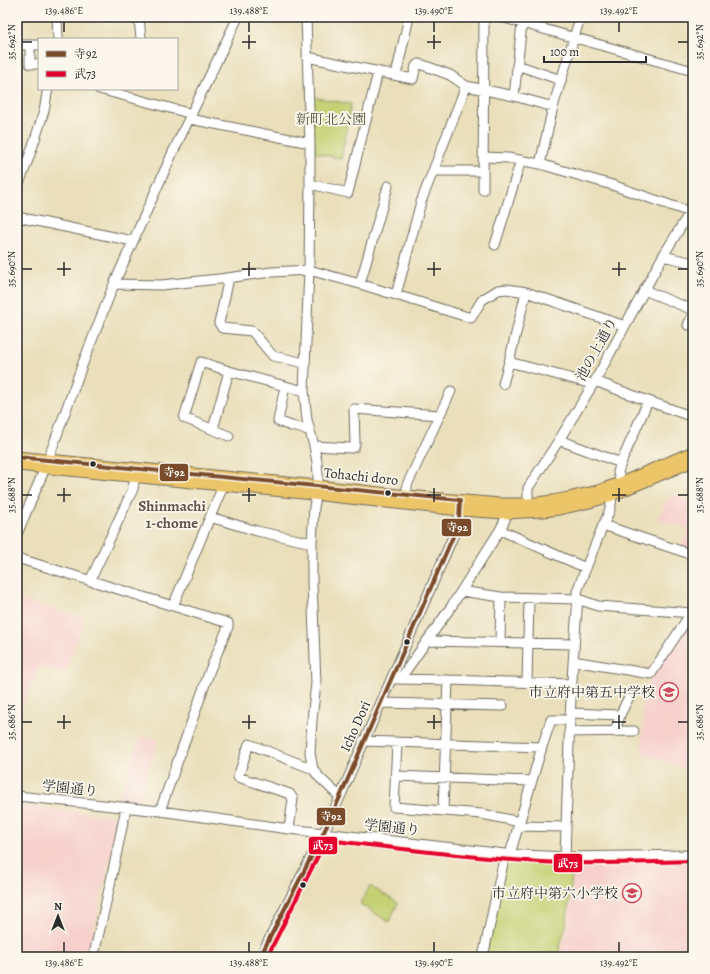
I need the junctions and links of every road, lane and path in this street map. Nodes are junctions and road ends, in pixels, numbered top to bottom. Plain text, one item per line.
1 (58, 17) edge
2 (139, 17) edge
3 (238, 17) edge
4 (306, 17) edge
5 (408, 17) edge
6 (484, 17) edge
7 (501, 17) edge
8 (579, 21) dead end
9 (522, 23) junction
10 (58, 38) edge
11 (141, 38) edge
12 (574, 38) junction
13 (17, 45) edge
14 (35, 45) edge
15 (307, 57) junction
16 (38, 64) edge
17 (517, 66) junction
18 (693, 71) edge
19 (378, 72) junction
20 (396, 75) junction
21 (561, 80) junction
22 (466, 86) junction
23 (48, 90) edge
24 (108, 90) edge
25 (484, 90) junction
26 (126, 92) edge
27 (514, 96) junction
28 (553, 107) junction
29 (191, 116) junction
30 (310, 144) junction
31 (484, 157) junction
32 (521, 160) junction
33 (540, 164) junction
34 (434, 171) junction
35 (484, 171) junction
36 (310, 184) junction
37 (388, 186) dead end
38 (17, 188) edge
39 (483, 190) dead end
40 (692, 210) edge
41 (17, 217) edge
42 (133, 241) junction
43 (496, 244) dead end
44 (663, 256) junction
45 (693, 263) edge
46 (309, 270) junction
47 (229, 278) junction
48 (114, 284) junction
49 (360, 284) junction
50 (644, 290) junction
51 (526, 292) junction
52 (396, 295) junction
53 (693, 310) edge
54 (693, 314) edge
55 (688, 325) dead end
56 (625, 326) junction
57 (510, 362) junction
58 (305, 363) junction
59 (229, 371) junction
60 (594, 382) junction
61 (503, 384) dead end
62 (285, 386) junction
63 (304, 390) junction
64 (451, 391) dead end
65 (648, 401) junction
66 (440, 415) junction
67 (693, 417) edge
68 (213, 429) junction
69 (309, 430) junction
70 (229, 436) dead end
71 (559, 440) junction
72 (314, 446) junction
73 (693, 452) edge
74 (17, 457) edge
75 (693, 461) edge
76 (621, 463) junction
77 (47, 464) junction
78 (17, 465) edge
79 (135, 476) junction
80 (621, 483) junction
81 (223, 486) junction
82 (317, 490) junction
83 (612, 495) junction
84 (407, 496) junction
85 (528, 504) junction
86 (460, 505) junction
87 (506, 513) junction
88 (210, 517) junction
89 (603, 524) junction
90 (18, 529) edge
91 (500, 530) junction
92 (312, 543) junction
93 (693, 555) edge
94 (17, 558) edge
95 (586, 568) junction
96 (90, 580) junction
97 (461, 591) junction
98 (501, 596) junction
99 (529, 598) junction
100 (578, 599) junction
101 (173, 606) junction
102 (693, 612) edge
103 (428, 641) junction
104 (500, 642) junction
105 (528, 643) junction
106 (574, 644) junction
107 (573, 661) junction
108 (396, 679) junction
109 (448, 680) junction
110 (527, 682) junction
111 (572, 684) junction
112 (628, 699) dead end
113 (381, 702) junction
114 (447, 704) junction
115 (503, 706) dead end
116 (620, 715) junction
117 (570, 716) junction
118 (634, 731) dead end
119 (570, 732) junction
120 (615, 732) junction
121 (363, 741) junction
122 (397, 743) junction
123 (446, 744) junction
124 (542, 747) junction
125 (314, 769) junction
126 (395, 776) junction
127 (444, 778) junction
128 (532, 781) junction
129 (17, 796) edge
130 (340, 797) junction
131 (126, 808) junction
132 (443, 810) junction
133 (160, 812) junction
134 (519, 824) junction
135 (566, 827) junction
136 (288, 829) junction
137 (323, 834) junction
138 (508, 854) junction
139 (693, 855) edge
140 (565, 857) junction
141 (95, 950) dead end
142 (260, 957) edge
143 (483, 957) edge

1 - 10 street
2 - 11 street
3 - 29 street
4 - 15 street
5 - 20 street
6 - 25 street
7 - 9 street
8 - 12 street
9 - 12 street
9 - 17 street
12 - 18 street
12 - 21 street
13 - 14 street
14 - 16 street
15 - 19 street
15 - 30 street
17 - 21 street
17 - 27 street
19 - 20 street
19 - 36 street
20 - 22 street
21 - 28 street
22 - 25 street
22 - 34 street
23 - 38 street
24 - 26 street
25 - 27 street
25 - 31 street
26 - 29 street
27 - 28 street
28 - 33 street
29 - 30 street
29 - 42 street
30 - 36 street
31 - 32 street
31 - 35 street
32 - 33 street
32 - 43 street
33 - 40 street
34 - 35 street
34 - 52 street
35 - 39 street
36 - 46 street
37 - 49 street
40 - 44 street, 池の上通り
41 - 42 street
42 - 48 street
44 - 45 street
44 - 50 street, 池の上通り
46 - 47 street
46 - 49 street
46 - 58 street
47 - 48 street
47 - 58 street
48 - 77 street
49 - 52 street
50 - 53 street
50 - 56 street, 池の上通り
51 - 52 street
51 - 56 street
51 - 57 street
54 - 55 street
56 - 60 street, 池の上通り
57 - 60 street
57 - 61 street
58 - 63 street
59 - 62 street
59 - 68 street
59 - 68 street
60 - 65 street
60 - 71 street, 池の上通り
62 - 63 street
62 - 69 street
63 - 69 street
64 - 66 street
65 - 67 street
65 - 76 street
66 - 72 street
66 - 84 street
68 - 70 street
69 - 72 street
71 - 76 street
71 - 85 street, 池の上通り
72 - 82 street
73 - 80 main road, Tohachi doro
74 - 77 main road, Tohachi doro
75 - 83 main road, Tohachi doro
76 - 80 street
77 - 78 main road, Tohachi doro
77 - 79 main road, Tohachi doro
77 - 82 main road, Tohachi doro
77 - 90 street
79 - 81 main road, Tohachi doro
79 - 96 street
80 - 85 main road, Tohachi doro
81 - 82 main road, Tohachi doro
81 - 88 street
82 - 84 main road, Tohachi doro
82 - 86 main road, Tohachi doro
82 - 92 street
83 - 87 main road, Tohachi doro
83 - 89 street
84 - 86 main road, Tohachi doro
85 - 86 main road, Tohachi doro
86 - 87 main road, Tohachi doro
86 - 108 street, Icho Dori
87 - 91 street
88 - 92 street
88 - 101 street
89 - 93 street
89 - 95 street
91 - 95 street
91 - 97 street
92 - 125 street
94 - 96 street
95 - 100 street
96 - 101 street
97 - 98 street
97 - 103 street
98 - 99 street
98 - 104 street
99 - 100 street
99 - 105 street
100 - 102 street
100 - 106 street
101 - 133 street
102 - 107 street
103 - 104 street
103 - 108 street
104 - 105 street
105 - 106 street
105 - 110 street
106 - 107 street
107 - 111 street
108 - 109 street
108 - 113 street, Icho Dori
109 - 110 street
109 - 114 street
110 - 111 street
111 - 117 street
112 - 116 street
113 - 114 street
113 - 121 street, Icho Dori
114 - 115 street
114 - 123 street
116 - 117 street
116 - 120 street
117 - 119 street
117 - 124 street
118 - 120 street
119 - 120 street
119 - 135 street
121 - 122 street
121 - 130 street, Icho Dori
122 - 123 street
122 - 126 street
123 - 124 street
123 - 127 street
124 - 128 street
125 - 130 street
125 - 136 street
126 - 127 street
126 - 132 street
127 - 128 street
127 - 132 street
128 - 134 street
129 - 131 street, 学園通り
130 - 137 street, Icho Dori
131 - 133 street, 学園通り
131 - 141 street
132 - 134 street
133 - 136 street, 学園通り
134 - 135 street
134 - 138 street
135 - 140 street
136 - 137 street, 学園通り
137 - 138 street, 学園通り
137 - 142 street, Icho Dori
138 - 140 street, 学園通り
138 - 143 street
139 - 140 street, 学園通り

